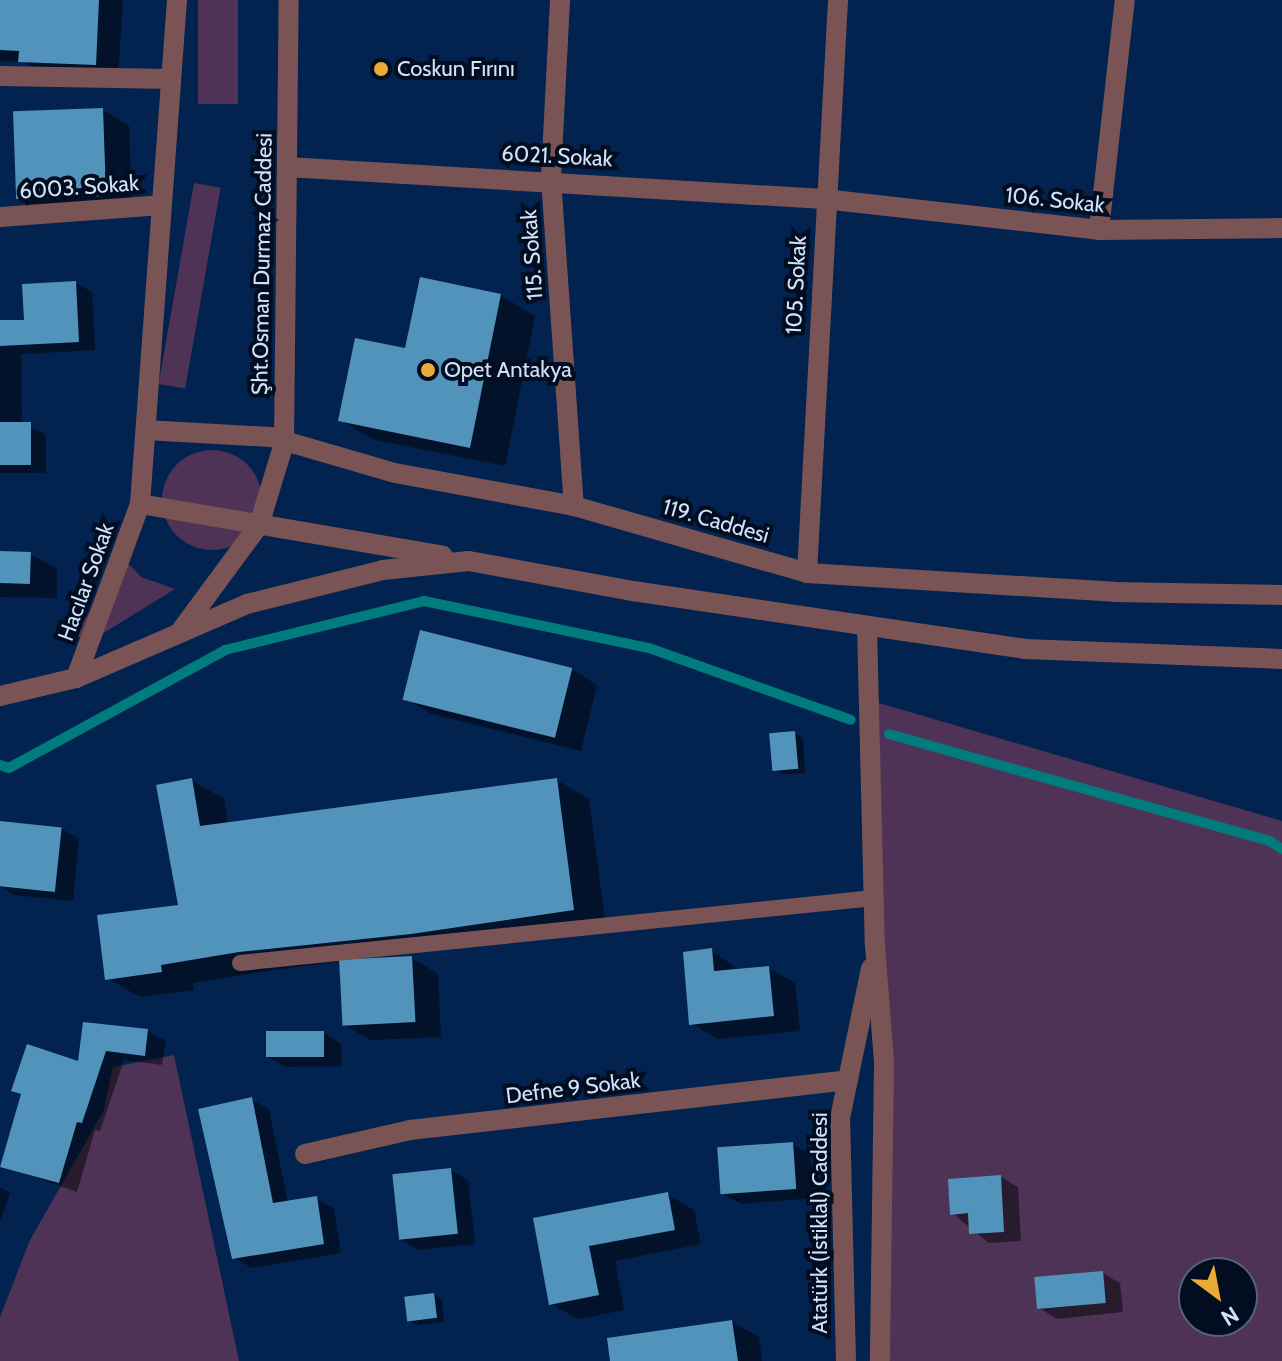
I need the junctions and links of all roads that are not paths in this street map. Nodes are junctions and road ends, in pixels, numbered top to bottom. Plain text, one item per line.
1 (177, 0) edge
2 (289, 0) edge
3 (560, 0) edge
4 (838, 0) edge
5 (1105, 0) edge
6 (1125, 0) edge
7 (0, 76) edge
8 (171, 79) junction
9 (287, 167) junction
10 (551, 179) junction
11 (824, 199) junction
12 (162, 205) junction
13 (0, 217) edge
14 (1282, 228) edge
15 (1099, 230) junction
16 (146, 430) junction
17 (284, 443) junction
18 (140, 504) junction
19 (574, 506) junction
20 (259, 525) junction
21 (469, 561) junction
22 (807, 573) junction
23 (1282, 595) edge
24 (867, 626) junction
25 (178, 635) junction
26 (1282, 659) edge
27 (76, 678) junction
28 (0, 696) edge
29 (874, 898) junction
30 (875, 945) junction
31 (240, 963) dead end
32 (848, 1080) junction
33 (305, 1154) dead end
34 (846, 1361) edge
35 (880, 1361) edge

1 - 8 street
2 - 9 street, Şht.Osman Durmaz Caddesi
3 - 10 street, 115. Sokak
4 - 11 street, 105. Sokak
5 - 6 street
6 - 15 street
7 - 8 street
8 - 12 street
9 - 10 street, 6021. Sokak
9 - 17 street, Şht.Osman Durmaz Caddesi
10 - 11 street, 6021. Sokak
10 - 19 street, 115. Sokak
11 - 15 street, 106. Sokak
11 - 22 street, 105. Sokak
12 - 13 street, 6003. Sokak
12 - 16 street
14 - 15 street, 106. Sokak
16 - 17 street, 119. Caddesi
16 - 18 street
17 - 19 street, 119. Caddesi
17 - 20 street, Şht.Osman Durmaz Caddesi
18 - 20 street
18 - 27 street, Hacılar Sokak
19 - 22 street, 119. Caddesi
20 - 21 street
20 - 25 street
21 - 24 street
21 - 25 street
22 - 23 street, 119. Caddesi
24 - 26 street
24 - 29 street, Atatürk (İstiklal) Caddesi
25 - 27 street, Hacılar Sokak
27 - 28 street, Hacılar Sokak
29 - 30 street, Atatürk (İstiklal) Caddesi
29 - 31 lane
30 - 32 street, Atatürk (İstiklal) Caddesi
30 - 35 street, Atatürk (İstiklal) Caddesi
32 - 33 street, Defne 9 Sokak
32 - 34 street, Atatürk (İstiklal) Caddesi

